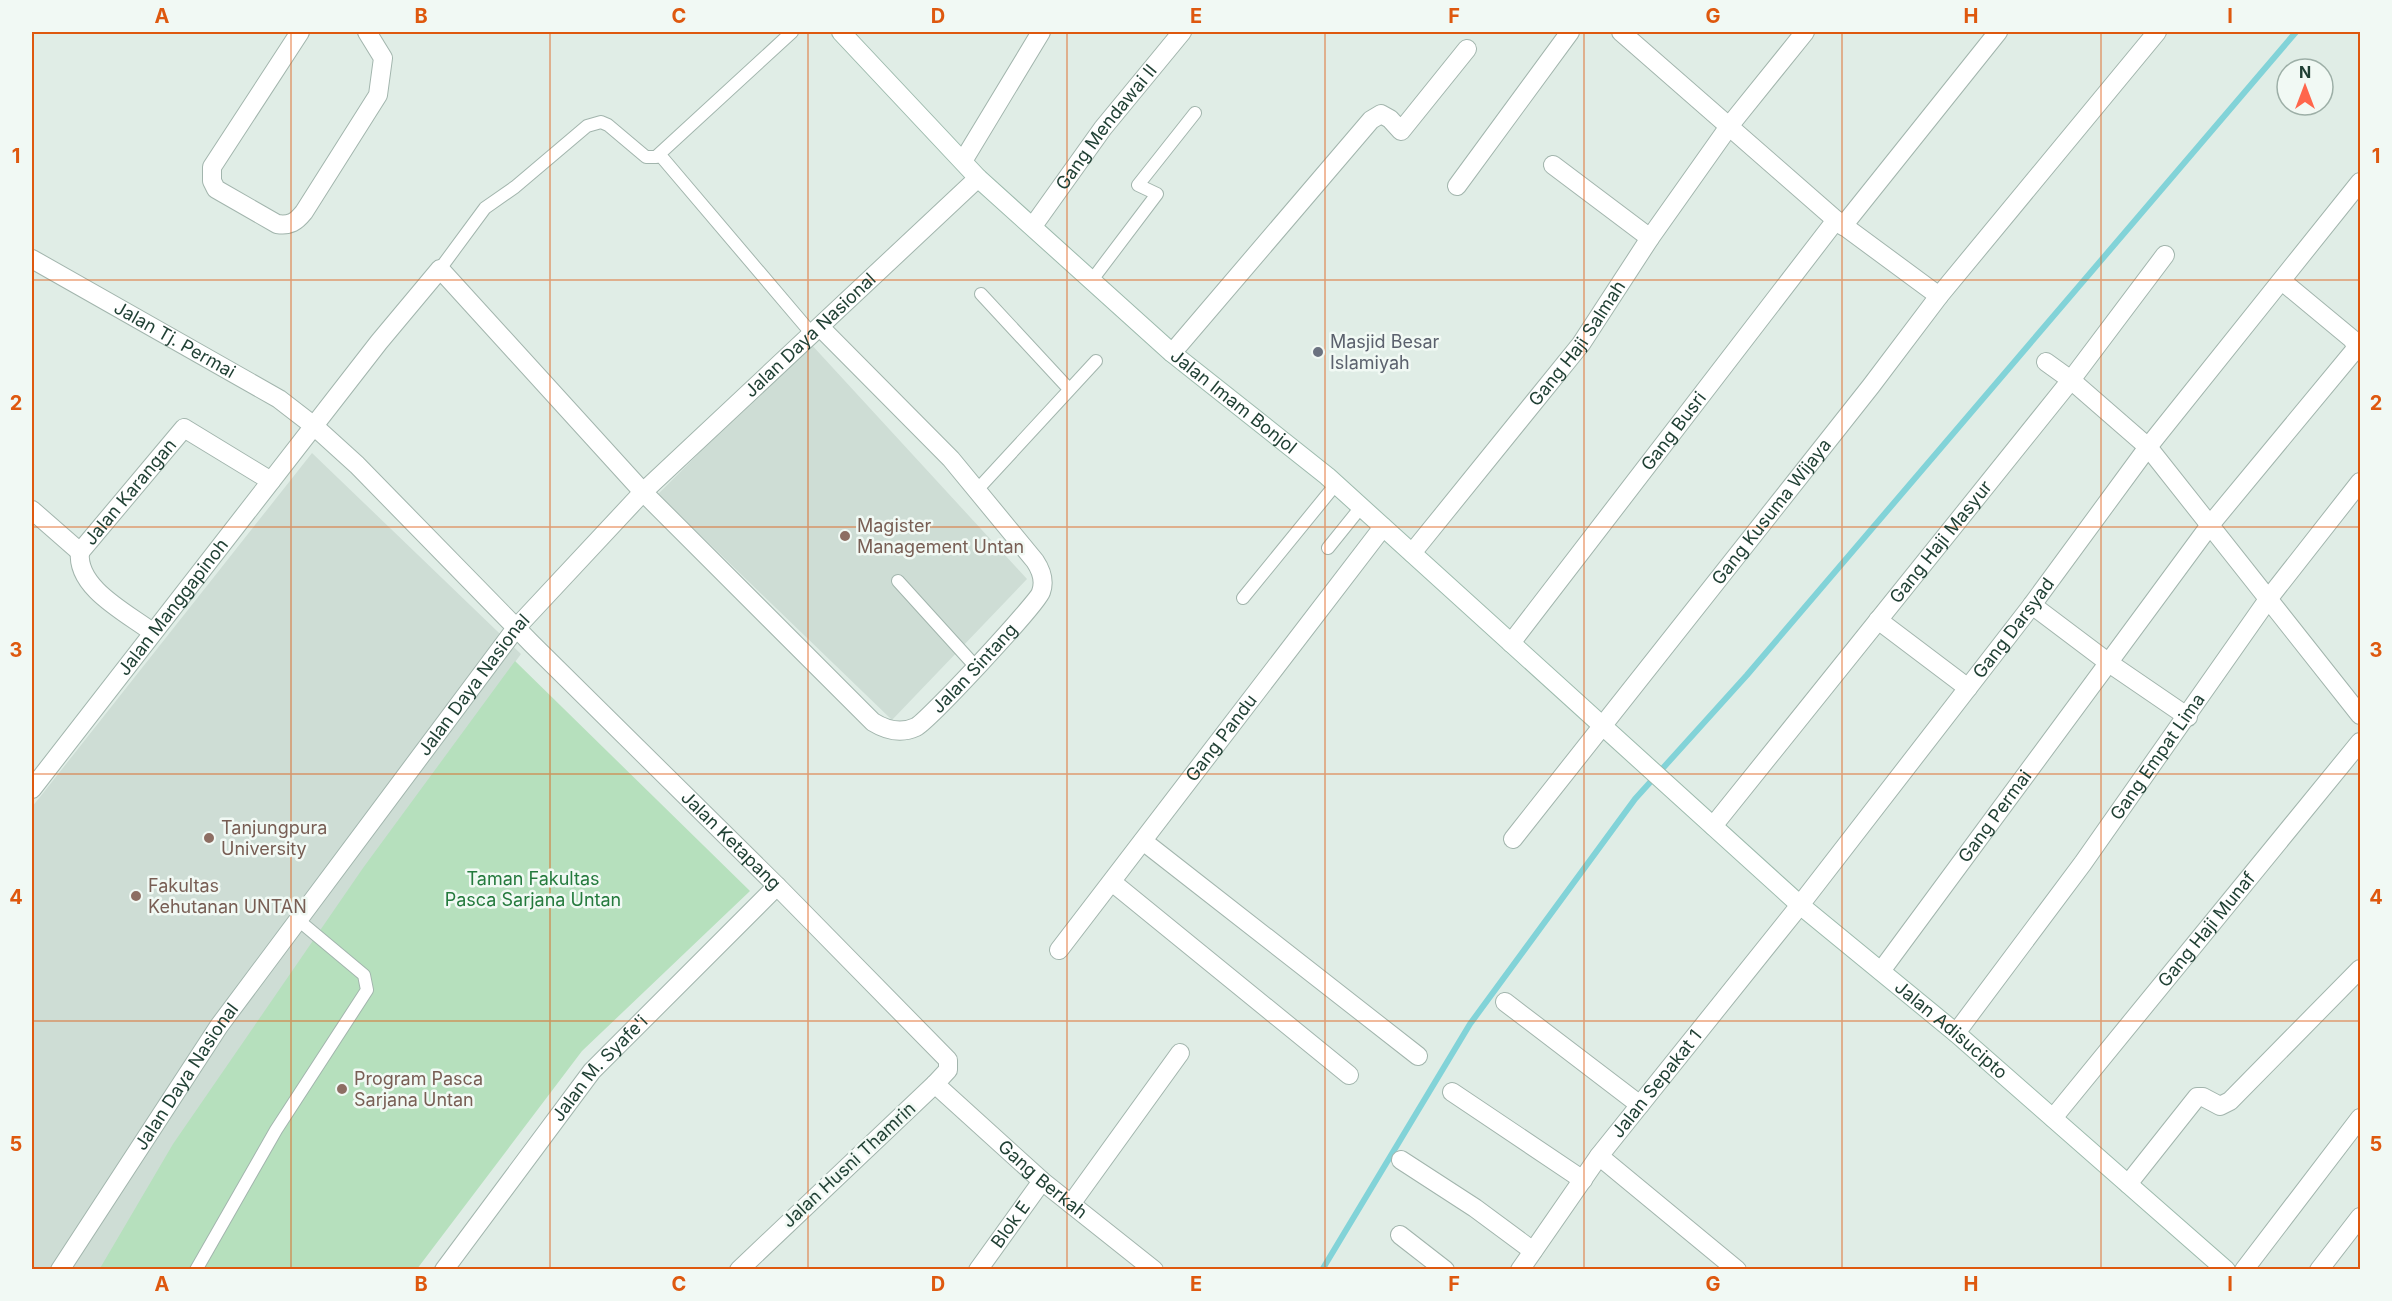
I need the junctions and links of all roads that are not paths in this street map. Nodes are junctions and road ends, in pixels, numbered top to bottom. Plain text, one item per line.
1 (300, 32) edge
2 (367, 32) edge
3 (792, 32) edge
4 (841, 32) edge
5 (1041, 32) edge
6 (1182, 32) edge
7 (1570, 32) edge
8 (1621, 32) edge
9 (1805, 32) edge
10 (1998, 32) edge
11 (2157, 32) edge
12 (1467, 49) dead end
13 (1195, 113) dead end
14 (1730, 126) junction
15 (660, 155) junction
16 (963, 161) junction
17 (1553, 165) dead end
18 (978, 178) junction
19 (2361, 182) edge
20 (1457, 186) dead end
21 (1839, 223) junction
22 (1033, 226) junction
23 (1650, 238) junction
24 (2165, 255) dead end
25 (32, 260) edge
26 (440, 269) junction
27 (1092, 280) junction
28 (2282, 281) junction
29 (981, 294) dead end
30 (1939, 296) junction
31 (816, 330) junction
32 (1172, 353) junction
33 (1096, 361) dead end
34 (2046, 362) dead end
35 (2071, 380) junction
36 (1069, 389) junction
37 (314, 426) junction
38 (2148, 447) junction
39 (271, 481) junction
40 (2361, 482) edge
41 (1336, 484) junction
42 (977, 490) junction
43 (643, 492) junction
44 (1361, 507) junction
45 (32, 510) edge
46 (2210, 525) junction
47 (1383, 527) junction
48 (1328, 548) dead end
49 (80, 552) junction
50 (1412, 553) junction
51 (898, 581) dead end
52 (2269, 597) junction
53 (1243, 598) dead end
54 (2032, 605) junction
55 (1878, 620) junction
56 (516, 628) junction
57 (152, 632) junction
58 (1511, 643) junction
59 (2109, 663) junction
60 (976, 667) junction
61 (1968, 688) junction
62 (2361, 715) edge
63 (2188, 717) junction
64 (1603, 725) junction
65 (2361, 742) edge
66 (32, 789) edge
67 (1674, 790) joint
68 (1713, 826) junction
69 (1513, 838) dead end
70 (1143, 841) junction
71 (1112, 882) junction
72 (777, 886) junction
73 (1800, 905) junction
74 (297, 919) junction
75 (1059, 950) dead end
76 (2361, 969) edge
77 (1881, 971) junction
78 (1505, 1002) dead end
79 (1956, 1033) junction
80 (1180, 1053) dead end
81 (945, 1056) joint
82 (1418, 1056) dead end
83 (1349, 1075) dead end
84 (935, 1084) junction
85 (1452, 1092) dead end
86 (1640, 1105) junction
87 (2053, 1118) junction
88 (2361, 1118) edge
89 (1599, 1156) junction
90 (1401, 1160) dead end
91 (1582, 1180) junction
92 (1042, 1181) junction
93 (2128, 1184) junction
94 (1071, 1204) junction
95 (2361, 1217) edge
96 (1400, 1235) dead end
97 (1533, 1251) junction
98 (2215, 1266) edge
99 (60, 1269) edge
100 (196, 1269) edge
101 (444, 1269) edge
102 (739, 1269) edge
103 (978, 1269) edge
104 (1154, 1269) edge
105 (1445, 1269) edge
106 (1520, 1269) edge
107 (1737, 1269) edge
108 (2244, 1269) edge
109 (2319, 1269) edge

1 - 2 street
3 - 15 lane
4 - 16 street, Jalan Imam Bonjol
5 - 16 street
6 - 22 street, Gang Mendawai II
7 - 20 street
8 - 14 street
9 - 14 street, Gang Haji Salmah
10 - 21 street, Gang Busri
11 - 30 street, Gang Kusuma Wijaya
12 - 32 street
13 - 27 lane
14 - 21 street
14 - 23 street, Gang Haji Salmah
15 - 26 lane
15 - 31 lane
16 - 18 street, Jalan Imam Bonjol
17 - 23 street
18 - 22 street, Jalan Imam Bonjol
18 - 31 street, Jalan Daya Nasional
19 - 28 street, Gang Darsyad
21 - 30 street
21 - 58 street, Gang Busri
22 - 27 street, Jalan Imam Bonjol
23 - 50 street, Gang Haji Salmah
24 - 35 street, Gang Haji Masyur
25 - 37 street, Jalan Tj. Permai
26 - 37 street, Jalan Manggapinoh
26 - 43 street, Jalan Sintang
27 - 32 street, Jalan Imam Bonjol
28 - 38 street, Gang Darsyad
28 - 46 street, Gang Permai
29 - 36 lane
30 - 64 street, Gang Kusuma Wijaya
31 - 42 street, Jalan Sintang
31 - 43 street, Jalan Daya Nasional
32 - 41 street, Jalan Imam Bonjol
33 - 36 lane
34 - 35 street
35 - 38 street
35 - 55 street, Gang Haji Masyur
36 - 42 lane
37 - 39 street, Jalan Manggapinoh
37 - 56 street, Jalan Tj. Permai
38 - 46 street
38 - 54 street, Gang Darsyad
39 - 49 street, Jalan Karangan
39 - 57 street, Jalan Manggapinoh
40 - 52 street, Gang Empat Lima
41 - 44 street, Jalan Imam Bonjol
41 - 53 lane
42 - 60 street, Jalan Sintang
43 - 56 street, Jalan Daya Nasional
43 - 60 street, Jalan Sintang
44 - 47 street, Jalan Imam Bonjol
44 - 48 lane
45 - 49 street, Jalan Karangan
46 - 52 street
46 - 59 street, Gang Permai
47 - 50 street, Jalan Imam Bonjol
47 - 70 street, Gang Pandu
49 - 57 street, Jalan Karangan
50 - 58 street, Jalan Imam Bonjol
51 - 60 lane
52 - 62 street
52 - 63 street, Gang Empat Lima
54 - 59 street
54 - 61 street, Gang Darsyad
55 - 61 street
55 - 68 street, Gang Haji Masyur
56 - 72 street, Jalan Ketapang
56 - 74 street, Jalan Daya Nasional
57 - 66 street, Jalan Manggapinoh
58 - 64 street, Jalan Imam Bonjol
59 - 63 street
59 - 77 street, Gang Permai
61 - 73 street, Gang Darsyad
63 - 79 street, Gang Empat Lima
64 - 67 street, Jalan Imam Bonjol
64 - 69 street, Gang Kusuma Wijaya
65 - 87 street, Gang Haji Munaf
67 - 68 street, Jalan Adisucipto
68 - 73 street, Jalan Adisucipto
70 - 71 street, Gang Pandu
70 - 82 street
71 - 75 street, Gang Pandu
71 - 83 street
72 - 81 street, Jalan Ketapang
72 - 101 street, Jalan M. Syafe'i
73 - 77 street, Jalan Adisucipto
73 - 86 street, Jalan Sepakat 1
74 - 99 street, Jalan Daya Nasional
74 - 100 lane
76 - 93 street
77 - 79 street, Jalan Adisucipto
78 - 86 street
79 - 87 street, Jalan Adisucipto
80 - 94 street
81 - 84 street, Jalan Husni Thamrin
84 - 92 street, Gang Berkah
84 - 102 street, Jalan Husni Thamrin
85 - 91 street
86 - 89 street, Jalan Sepakat 1
87 - 93 street, Jalan Adisucipto
88 - 108 street
89 - 91 street, Jalan Sepakat 1
89 - 107 street
90 - 97 street
91 - 97 street, Jalan Sepakat 1
92 - 94 street, Gang Berkah
92 - 103 street, Blok E
93 - 98 street, Jalan Adisucipto
94 - 104 street, Gang Berkah
95 - 109 street
96 - 105 street
97 - 106 street, Jalan Sepakat 1

